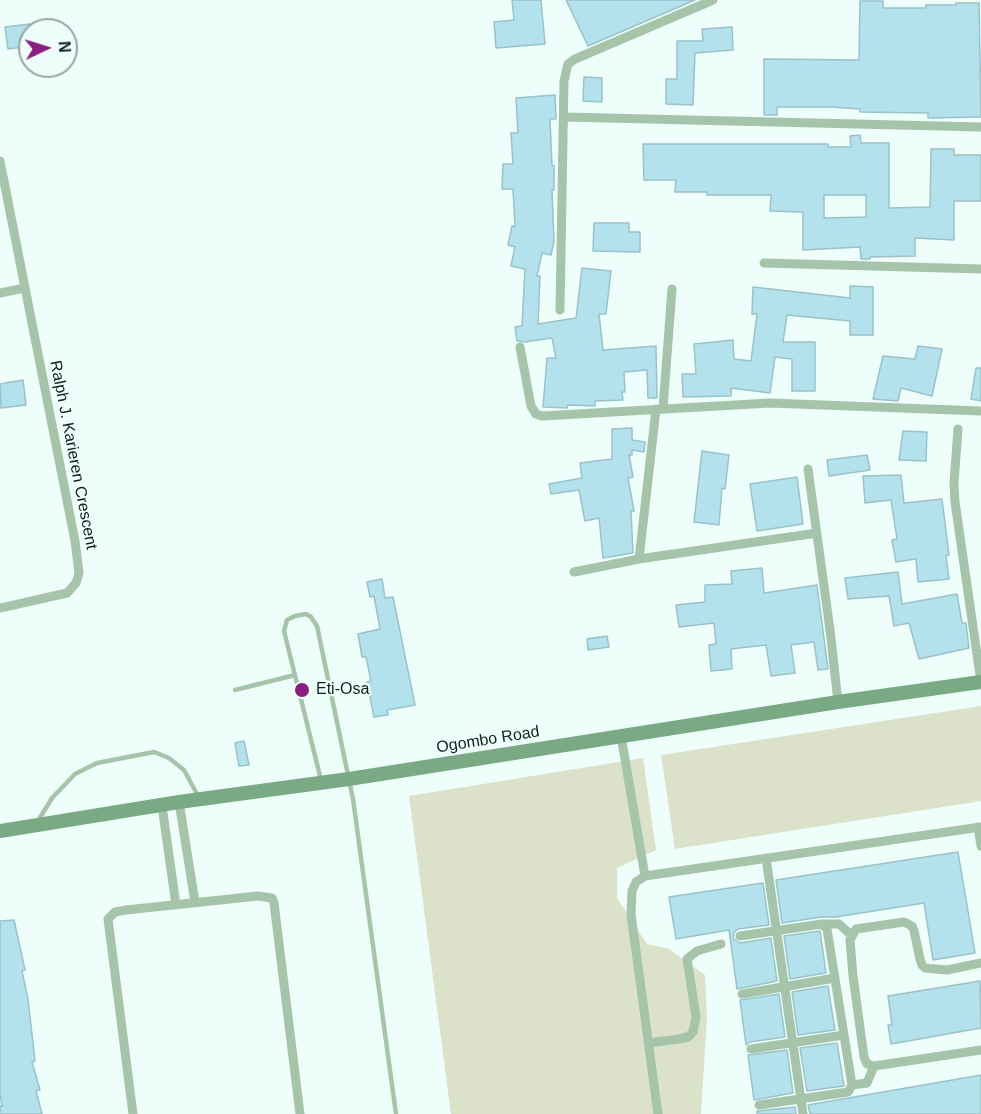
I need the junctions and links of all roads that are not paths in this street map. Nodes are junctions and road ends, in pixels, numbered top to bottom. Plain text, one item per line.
1 (713, 0) edge
2 (565, 117) junction
3 (981, 127) edge
4 (0, 161) edge
5 (764, 263) dead end
6 (981, 269) edge
7 (24, 288) junction
8 (672, 289) dead end
9 (0, 293) edge
10 (560, 310) dead end
11 (520, 347) dead end
12 (659, 409) junction
13 (981, 411) edge
14 (958, 429) dead end
15 (808, 469) dead end
16 (818, 533) junction
17 (639, 559) junction
18 (574, 572) dead end
19 (0, 608) edge
20 (295, 675) junction
21 (981, 682) edge
22 (235, 690) dead end
23 (838, 702) junction
24 (621, 736) junction
25 (349, 779) junction
26 (322, 783) junction
27 (199, 800) junction
28 (179, 802) junction
29 (162, 806) junction
30 (34, 825) junction
31 (980, 827) edge
32 (0, 831) edge
33 (981, 846) edge
34 (765, 858) junction
35 (645, 876) junction
36 (195, 902) junction
37 (176, 905) junction
38 (822, 924) junction
39 (776, 930) junction
40 (851, 935) junction
41 (740, 936) dead end
42 (721, 944) dead end
43 (981, 963) edge
44 (835, 978) junction
45 (785, 987) junction
46 (742, 994) dead end
47 (844, 1035) junction
48 (648, 1043) junction
49 (793, 1044) junction
50 (751, 1049) dead end
51 (981, 1050) edge
52 (874, 1066) junction
53 (852, 1085) junction
54 (801, 1098) junction
55 (759, 1105) dead end
56 (133, 1114) edge
57 (300, 1114) edge
58 (396, 1114) edge
59 (658, 1114) edge
60 (803, 1114) edge

1 - 2 street
2 - 3 street
2 - 10 street
4 - 7 street, Ralph J. Karieren Crescent
5 - 6 street
7 - 9 street
7 - 19 street, Ralph J. Karieren Crescent
8 - 12 street
11 - 12 street
12 - 13 street
12 - 17 street
14 - 21 street
15 - 16 street
16 - 17 street
16 - 23 street
17 - 18 street
20 - 22 lane
20 - 25 lane
20 - 26 lane
21 - 23 main road, Ogombo Road
23 - 24 main road, Ogombo Road
24 - 25 main road, Ogombo Road
24 - 35 street
25 - 26 main road, Ogombo Road
25 - 58 lane
26 - 27 main road, Ogombo Road
27 - 28 main road, Ogombo Road
27 - 30 lane
28 - 29 main road, Ogombo Road
28 - 36 street
29 - 30 main road, Ogombo Road
29 - 37 street
30 - 32 main road, Ogombo Road
31 - 33 street
31 - 34 street
34 - 35 street
34 - 39 street
35 - 48 street
36 - 37 street
36 - 57 street
37 - 56 street
38 - 39 street
38 - 40 street
38 - 44 street
39 - 41 street
39 - 45 street
40 - 43 street
40 - 52 street
42 - 48 street
44 - 45 street
44 - 47 street
45 - 46 street
45 - 49 street
47 - 49 street
47 - 53 street
48 - 59 street
49 - 50 street
49 - 54 street
51 - 52 street
52 - 53 street
53 - 54 street
54 - 55 street
54 - 60 street

